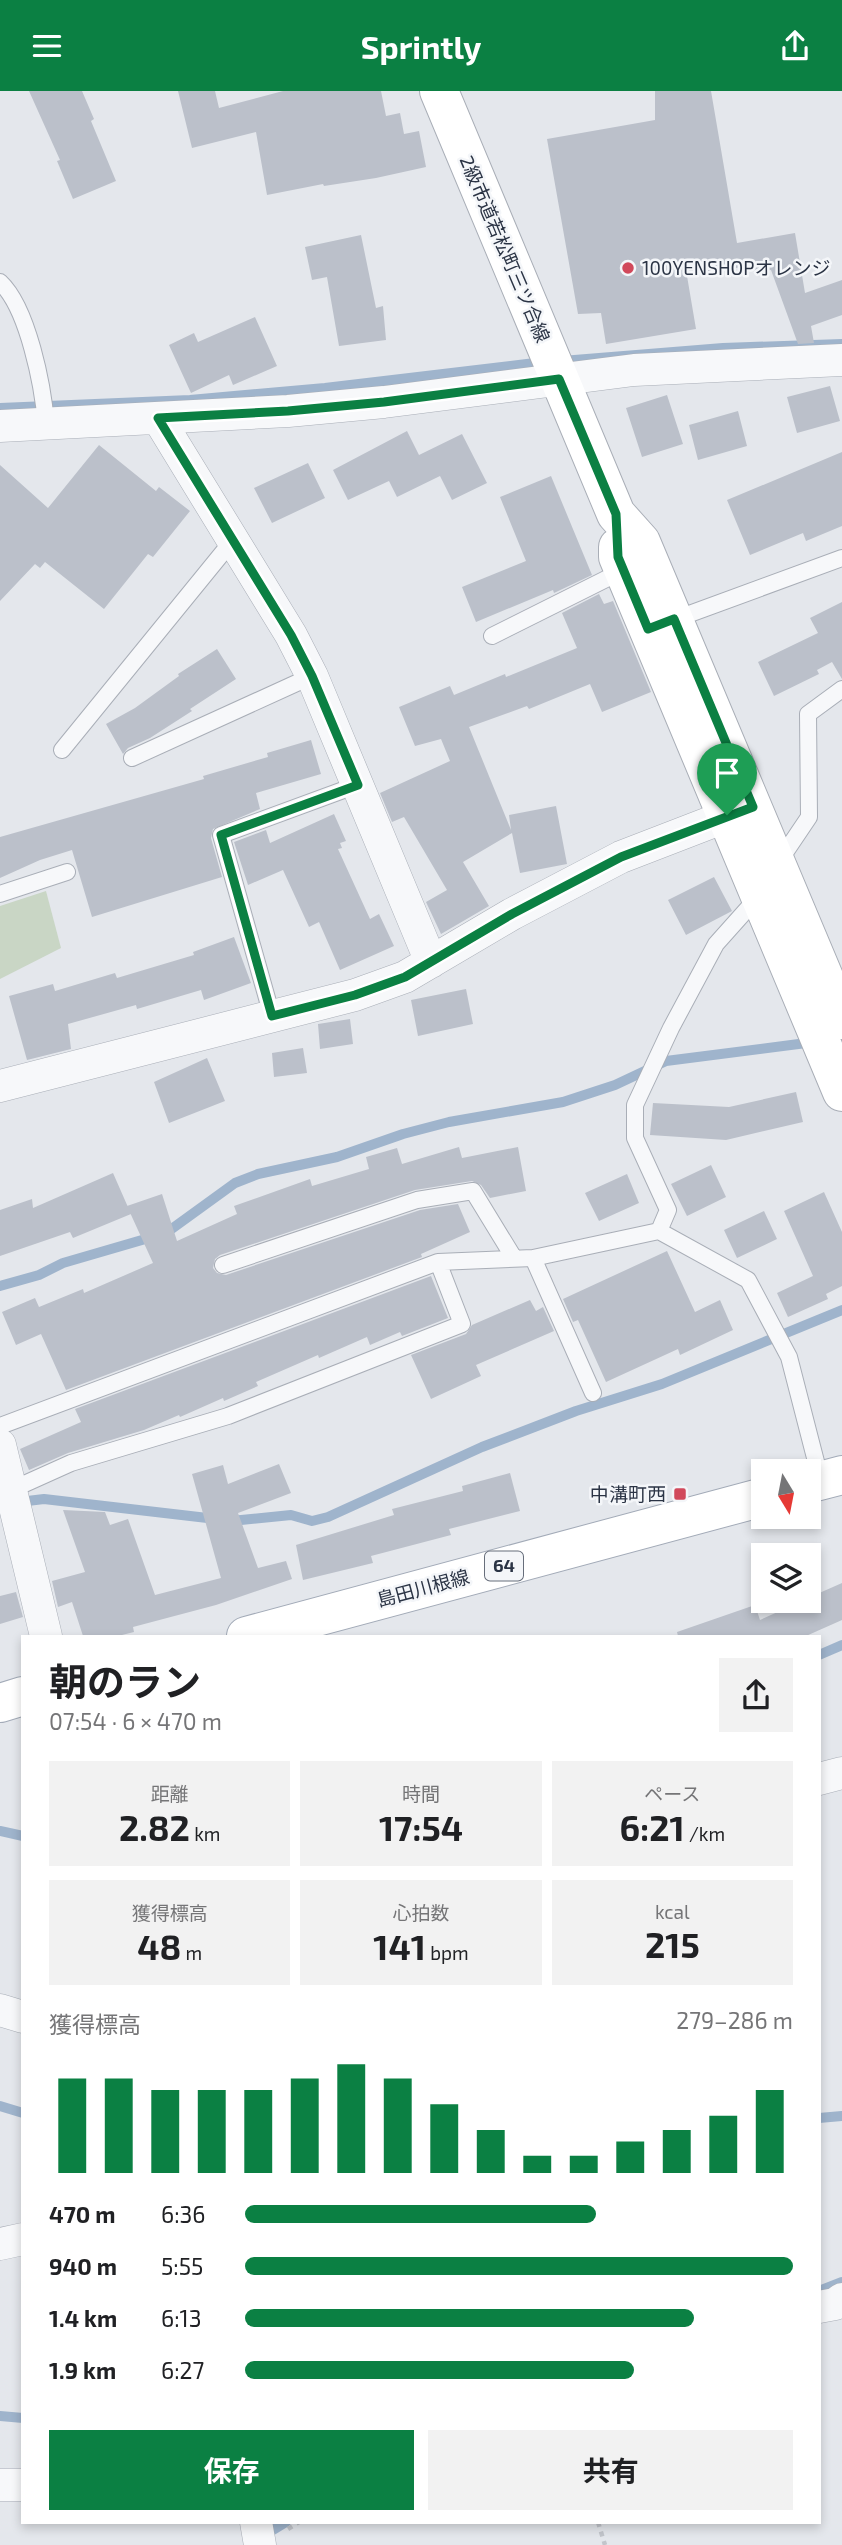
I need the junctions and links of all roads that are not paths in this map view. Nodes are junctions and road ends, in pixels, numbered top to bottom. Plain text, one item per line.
1 (439, 91) edge
2 (0, 282) edge
3 (842, 360) edge
4 (559, 379) junction
5 (158, 418) junction
6 (46, 423) junction
7 (0, 426) edge
8 (616, 514) junction
9 (233, 540) junction
10 (842, 558) edge
11 (624, 571) junction
12 (661, 624) junction
13 (492, 636) dead end
14 (312, 676) junction
15 (842, 689) edge
16 (62, 750) dead end
17 (132, 758) dead end
18 (358, 785) junction
19 (740, 811) junction
20 (67, 872) dead end
21 (768, 880) junction
22 (0, 894) edge
23 (431, 962) junction
24 (272, 1016) junction
25 (842, 1020) edge
26 (0, 1086) edge
27 (842, 1092) edge
28 (659, 1231) junction
29 (514, 1258) junction
30 (533, 1258) junction
31 (438, 1262) junction
32 (223, 1265) dead end
33 (593, 1394) dead end
34 (0, 1426) edge
35 (0, 1445) edge
36 (824, 1480) edge
37 (751, 1500) edge
38 (9, 1506) edge
39 (46, 1635) edge
40 (250, 1635) edge
41 (21, 1697) edge
42 (0, 1703) edge
43 (842, 1773) edge
44 (821, 1778) edge
45 (0, 2010) edge
46 (21, 2016) edge
47 (21, 2239) edge
48 (0, 2243) edge
49 (0, 2485) edge
50 (21, 2485) edge
51 (256, 2524) edge
52 (260, 2545) edge

1 - 4 street, 2級市道若松町三ツ合線
2 - 6 lane
3 - 4 street
4 - 5 street
4 - 8 street, 2級市道若松町三ツ合線
5 - 6 street
5 - 9 street
6 - 7 street
8 - 11 street
8 - 12 street, 2級市道若松町三ツ合線
9 - 14 street
9 - 16 lane
10 - 12 lane
11 - 12 street
11 - 13 lane
12 - 19 street, 2級市道若松町三ツ合線
14 - 17 lane
14 - 18 street
15 - 21 lane
18 - 23 street
18 - 24 lane
19 - 21 street, 2級市道若松町三ツ合線
19 - 23 street
20 - 22 lane
21 - 25 street, 2級市道若松町三ツ合線
21 - 27 street
21 - 28 lane
23 - 24 street
24 - 26 street
28 - 30 lane
28 - 36 lane
29 - 30 lane
29 - 31 lane
29 - 32 lane
30 - 33 lane
31 - 34 lane
31 - 38 lane
35 - 38 street
37 - 40 street, 島田川根線 / 64
38 - 39 street
41 - 42 street
43 - 44 street
45 - 46 street
47 - 48 street
49 - 50 street
51 - 52 street

